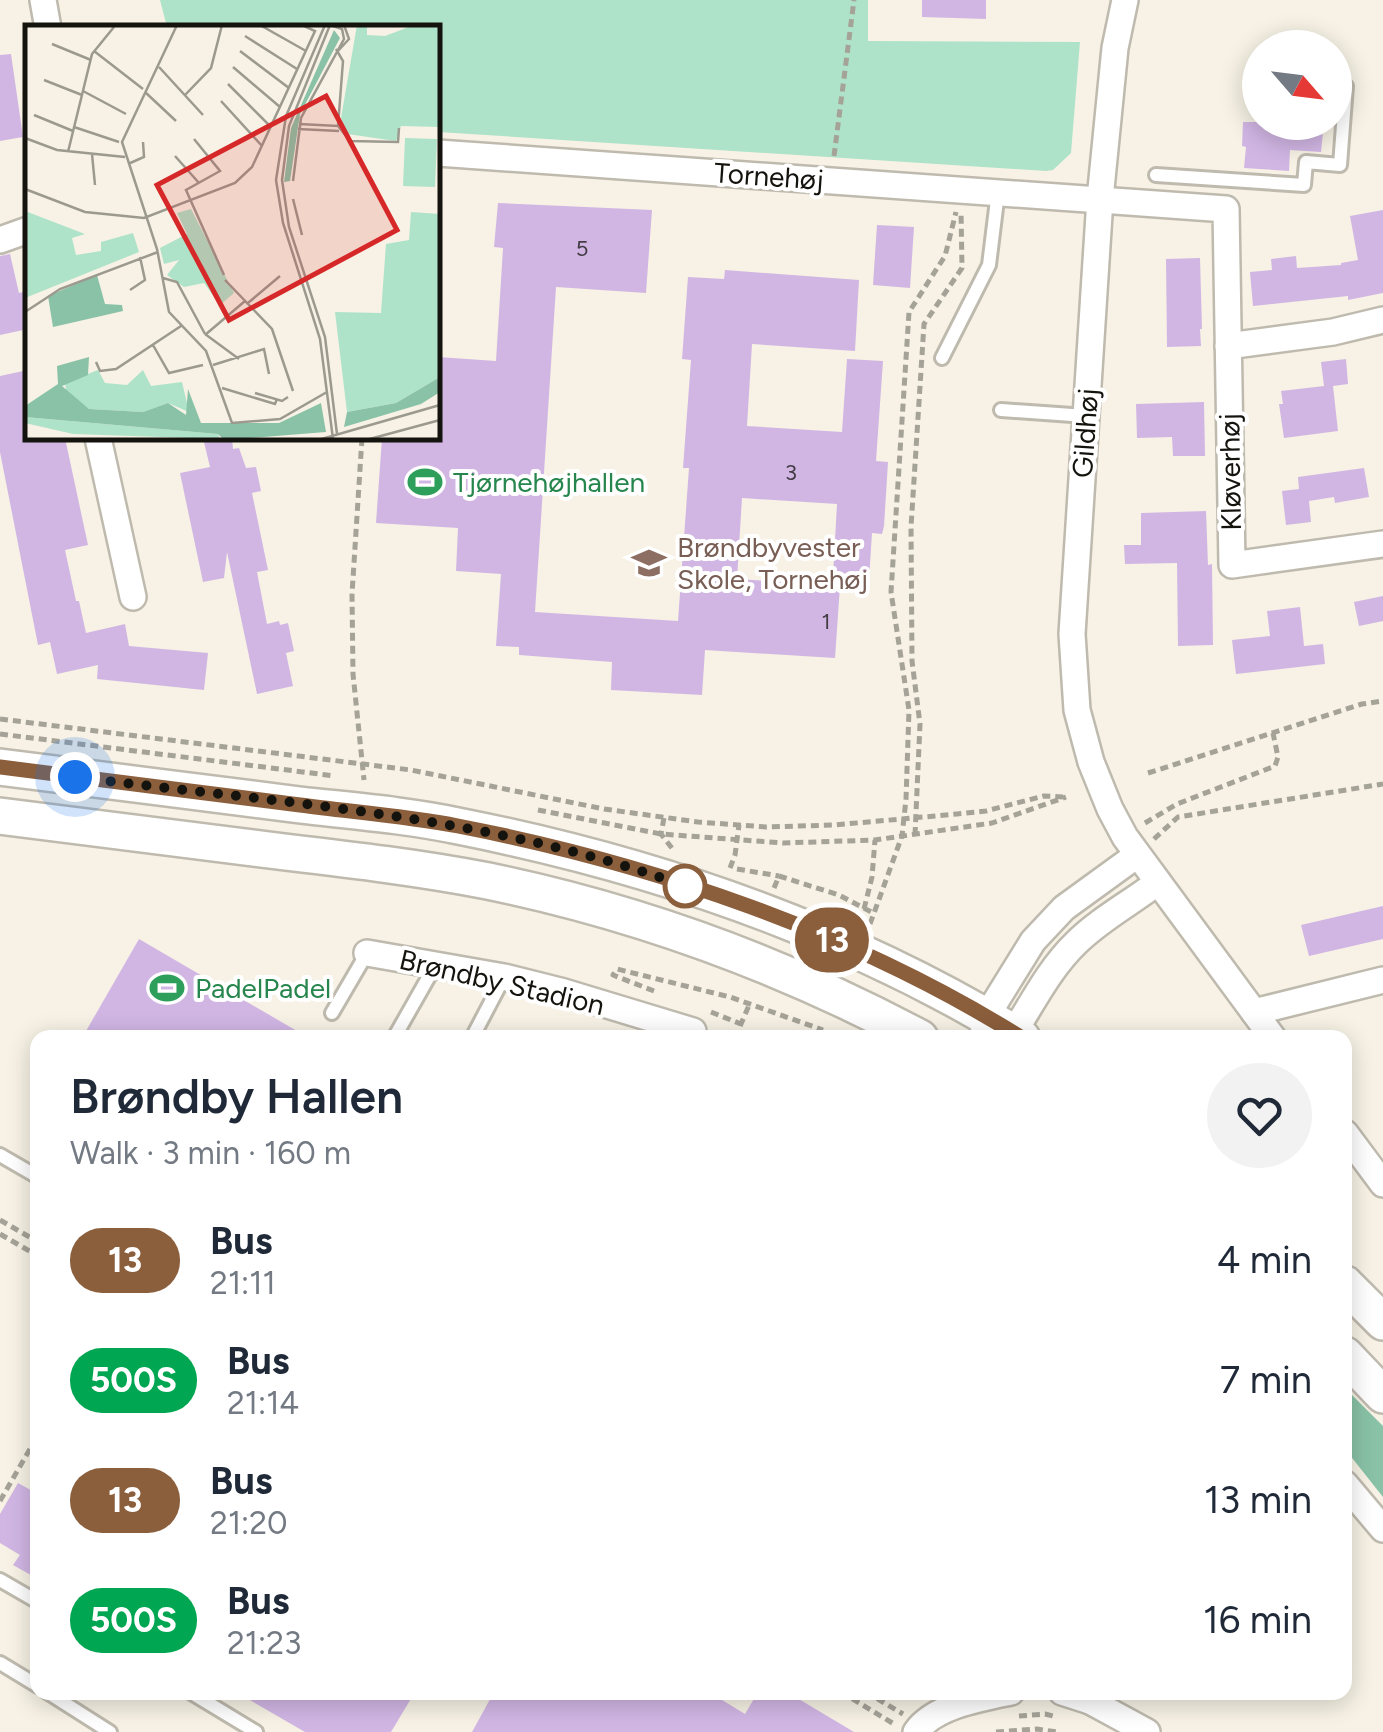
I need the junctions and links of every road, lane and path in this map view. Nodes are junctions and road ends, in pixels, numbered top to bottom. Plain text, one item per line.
1 (44, 0) edge
2 (854, 0) edge
3 (1125, 0) edge
4 (48, 25) edge
5 (1342, 140) edge
6 (440, 153) edge
7 (1156, 174) dead end
8 (831, 180) junction
9 (1230, 180) junction
10 (961, 190) junction
11 (998, 192) junction
12 (1100, 198) junction
13 (1226, 209) junction
14 (25, 231) edge
15 (0, 240) edge
16 (1383, 320) edge
17 (1228, 346) junction
18 (942, 358) dead end
19 (1001, 410) dead end
20 (1086, 416) junction
21 (98, 440) edge
22 (362, 440) edge
23 (1383, 544) edge
24 (133, 598) dead end
25 (1383, 702) edge
26 (0, 719) edge
27 (1273, 732) junction
28 (363, 765) junction
29 (0, 767) edge
30 (1148, 773) dead end
31 (364, 780) dead end
32 (1383, 784) edge
33 (0, 816) edge
34 (664, 818) junction
35 (915, 819) junction
36 (905, 820) junction
37 (738, 825) junction
38 (915, 835) junction
39 (902, 836) junction
40 (1131, 846) junction
41 (680, 858) dead end
42 (778, 876) junction
43 (1158, 882) junction
44 (864, 909) junction
45 (764, 912) junction
46 (874, 914) junction
47 (870, 924) dead end
48 (367, 953) joint
49 (436, 964) junction
50 (504, 977) junction
51 (1383, 980) edge
52 (668, 996) dead end
53 (750, 1004) junction
54 (1254, 1012) junction
55 (332, 1013) dead end
56 (817, 1013) dead end
57 (828, 1018) dead end
58 (741, 1024) junction
59 (812, 1025) junction
60 (696, 1026) edge
61 (399, 1030) edge
62 (476, 1030) edge
63 (738, 1030) edge
64 (810, 1030) edge
65 (817, 1030) edge
66 (823, 1030) edge
67 (904, 1030) edge
68 (999, 1030) edge
69 (1003, 1030) edge
70 (1004, 1030) edge
71 (1267, 1030) edge
72 (1352, 1139) edge
73 (0, 1155) edge
74 (1374, 1156) edge
75 (30, 1173) edge
76 (1383, 1184) edge
77 (0, 1220) edge
78 (0, 1234) edge
79 (30, 1237) edge
80 (30, 1251) edge
81 (1352, 1291) edge
82 (1383, 1322) edge
83 (1352, 1362) edge
84 (1383, 1395) edge
85 (30, 1449) edge
86 (1352, 1492) edge
87 (0, 1501) edge
88 (1383, 1529) edge
89 (0, 1580) edge
90 (30, 1597) edge
91 (0, 1662) edge
92 (30, 1681) edge
93 (60, 1700) edge
94 (203, 1700) edge
95 (854, 1700) edge
96 (1098, 1700) edge
97 (1009, 1705) edge
98 (1062, 1705) edge
99 (110, 1732) edge
100 (256, 1732) edge
101 (907, 1732) edge
102 (916, 1732) edge
103 (996, 1732) edge
104 (1057, 1732) edge
105 (1147, 1732) edge

1 - 4 street
2 - 8 path
3 - 12 street, Gildhøj
5 - 9 lane
6 - 8 street, Tornehøj
7 - 9 lane
8 - 10 street, Tornehøj
9 - 13 lane
10 - 11 street, Tornehøj
10 - 35 path
10 - 36 path
11 - 12 street, Tornehøj
11 - 18 lane
12 - 13 street
12 - 20 street, Gildhøj
13 - 17 street, Kløverhøj
14 - 15 street
16 - 17 street
17 - 23 street, Kløverhøj
19 - 20 lane
20 - 40 street, Gildhøj
21 - 24 street
22 - 28 path
25 - 27 path
26 - 28 path
27 - 30 path
27 - 40 path
28 - 31 path
28 - 34 path
29 - 45 street
32 - 40 path
33 - 67 street
34 - 37 path
34 - 41 path
35 - 36 path
35 - 38 path
35 - 38 path
36 - 37 path
36 - 39 path
37 - 42 path
38 - 39 path
39 - 44 path
39 - 46 path
40 - 43 street, Gildhøj
40 - 69 street
42 - 44 path
42 - 45 path
43 - 54 street, Gildhøj
43 - 70 street
44 - 46 path
45 - 68 street
46 - 47 path
48 - 49 street, Brøndby Stadion
48 - 55 lane
49 - 50 street, Brøndby Stadion
49 - 61 lane
50 - 60 street, Brøndby Stadion
50 - 62 lane
51 - 54 street
52 - 53 path
53 - 58 path
53 - 59 path
54 - 71 street, Gildhøj
56 - 59 path
57 - 66 path
58 - 60 path
58 - 63 path
59 - 64 path
59 - 65 path
72 - 74 street
73 - 75 lane
74 - 76 street
77 - 79 path
78 - 80 path
81 - 82 street
83 - 84 street
85 - 87 path
86 - 88 street
89 - 90 lane
91 - 92 lane
93 - 99 lane
94 - 100 lane
95 - 101 path
96 - 105 street
97 - 98 path
97 - 102 street
103 - 104 path

